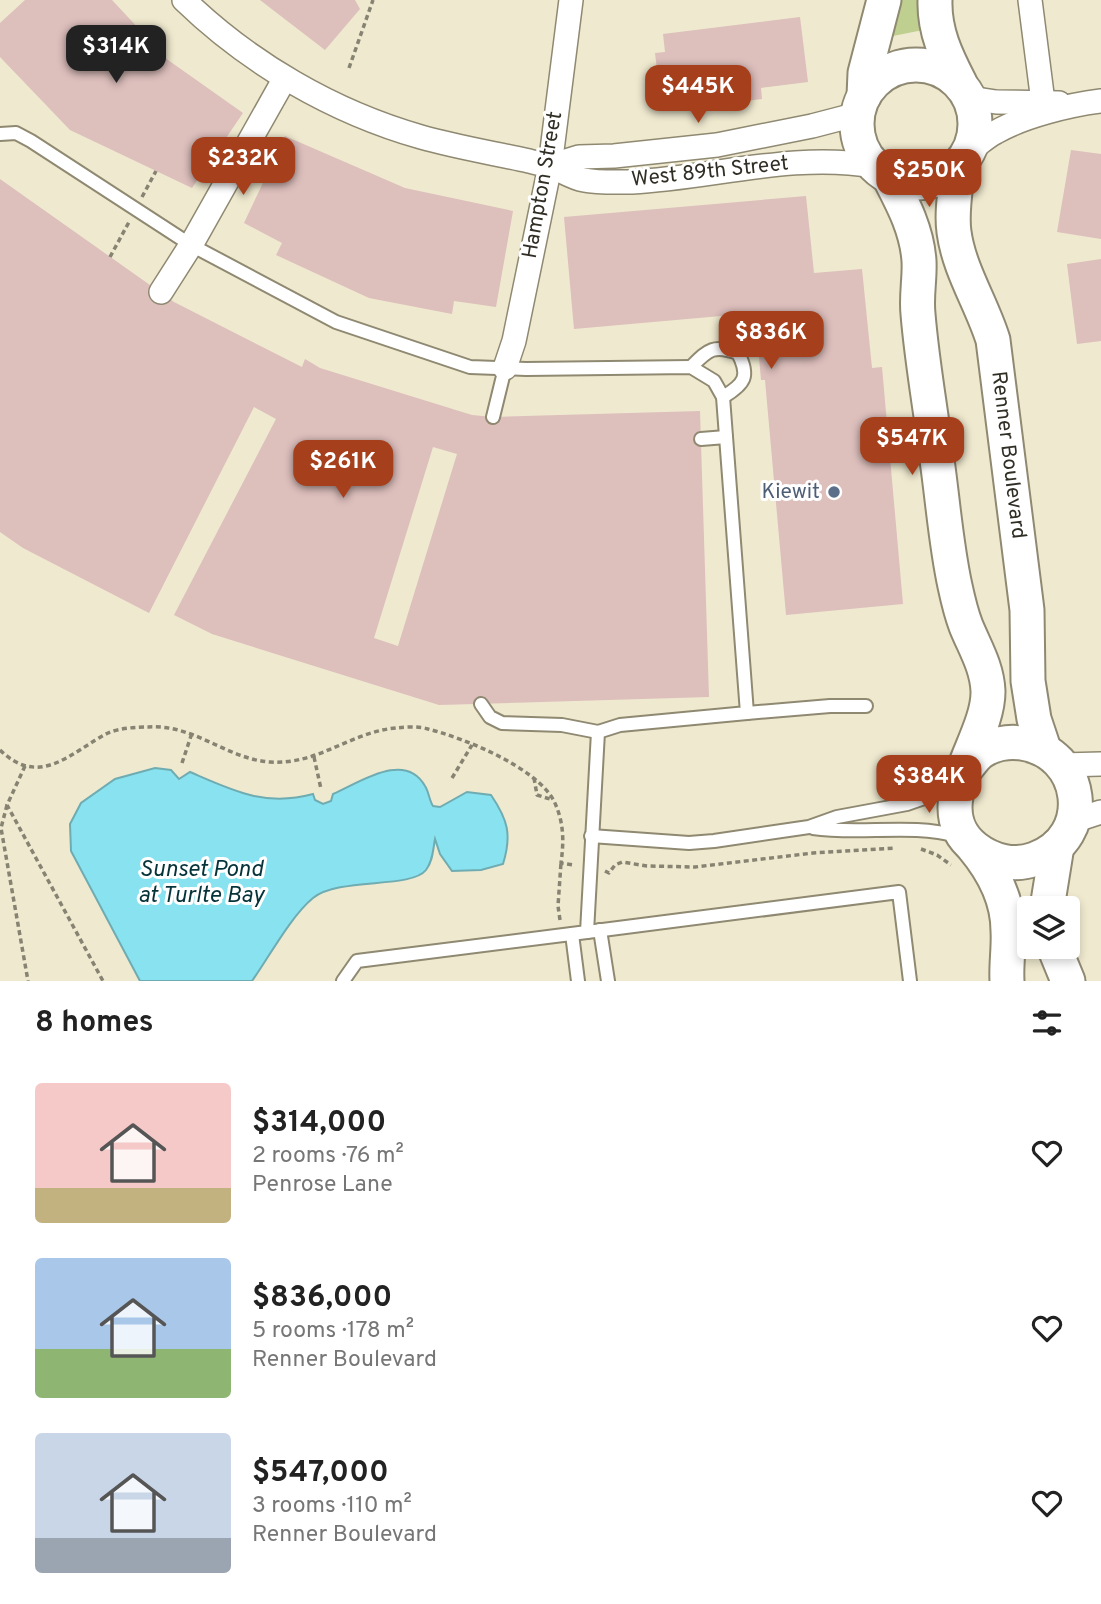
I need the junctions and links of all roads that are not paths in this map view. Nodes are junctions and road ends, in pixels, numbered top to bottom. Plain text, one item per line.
1 (184, 0) edge
2 (571, 0) edge
3 (884, 0) edge
4 (935, 0) edge
5 (1030, 0) edge
6 (285, 78) junction
7 (965, 91) junction
8 (1043, 102) junction
9 (1092, 102) edge
10 (861, 105) junction
11 (0, 134) edge
12 (964, 159) junction
13 (550, 166) junction
14 (881, 171) junction
15 (191, 245) junction
16 (161, 292) dead end
17 (691, 367) junction
18 (505, 368) junction
19 (723, 397) junction
20 (493, 417) dead end
21 (726, 437) junction
22 (701, 439) dead end
23 (481, 704) dead end
24 (866, 706) dead end
25 (747, 713) junction
26 (598, 732) junction
27 (1053, 757) junction
28 (1101, 764) edge
29 (960, 779) junction
30 (1077, 826) edge
31 (809, 827) junction
32 (591, 836) junction
33 (965, 851) junction
34 (1051, 896) edge
35 (600, 930) junction
36 (587, 932) junction
37 (572, 934) junction
38 (1059, 959) edge
39 (343, 981) edge
40 (578, 981) edge
41 (608, 981) edge
42 (911, 981) edge
43 (1007, 981) edge
44 (1068, 981) edge

1 - 6 street, West 89th Street
2 - 13 street, Hampton Street
3 - 10 main road
4 - 7 main road
5 - 8 street
6 - 13 street, West 89th Street
6 - 15 street
7 - 8 street
7 - 10 main road
7 - 12 main road
8 - 9 street
9 - 12 street
10 - 13 street, West 89th Street
10 - 14 main road
11 - 15 lane
12 - 14 main road
12 - 27 main road, Renner Boulevard
13 - 14 street, West 89th Street
13 - 18 street, Hampton Street
14 - 29 main road
15 - 16 street
15 - 18 lane
17 - 18 lane
17 - 19 lane
17 - 19 lane
18 - 20 lane
19 - 21 lane
21 - 22 lane
21 - 25 lane
23 - 26 lane
24 - 25 lane
25 - 26 lane
26 - 32 lane
27 - 28 street
27 - 29 main road
27 - 30 main road
29 - 31 lane
29 - 33 main road
30 - 33 main road
30 - 34 main road
31 - 32 lane
31 - 33 lane
32 - 36 lane
33 - 43 main road
35 - 36 lane
35 - 41 lane
35 - 42 lane
36 - 37 lane
37 - 39 lane
37 - 40 lane
38 - 44 main road

